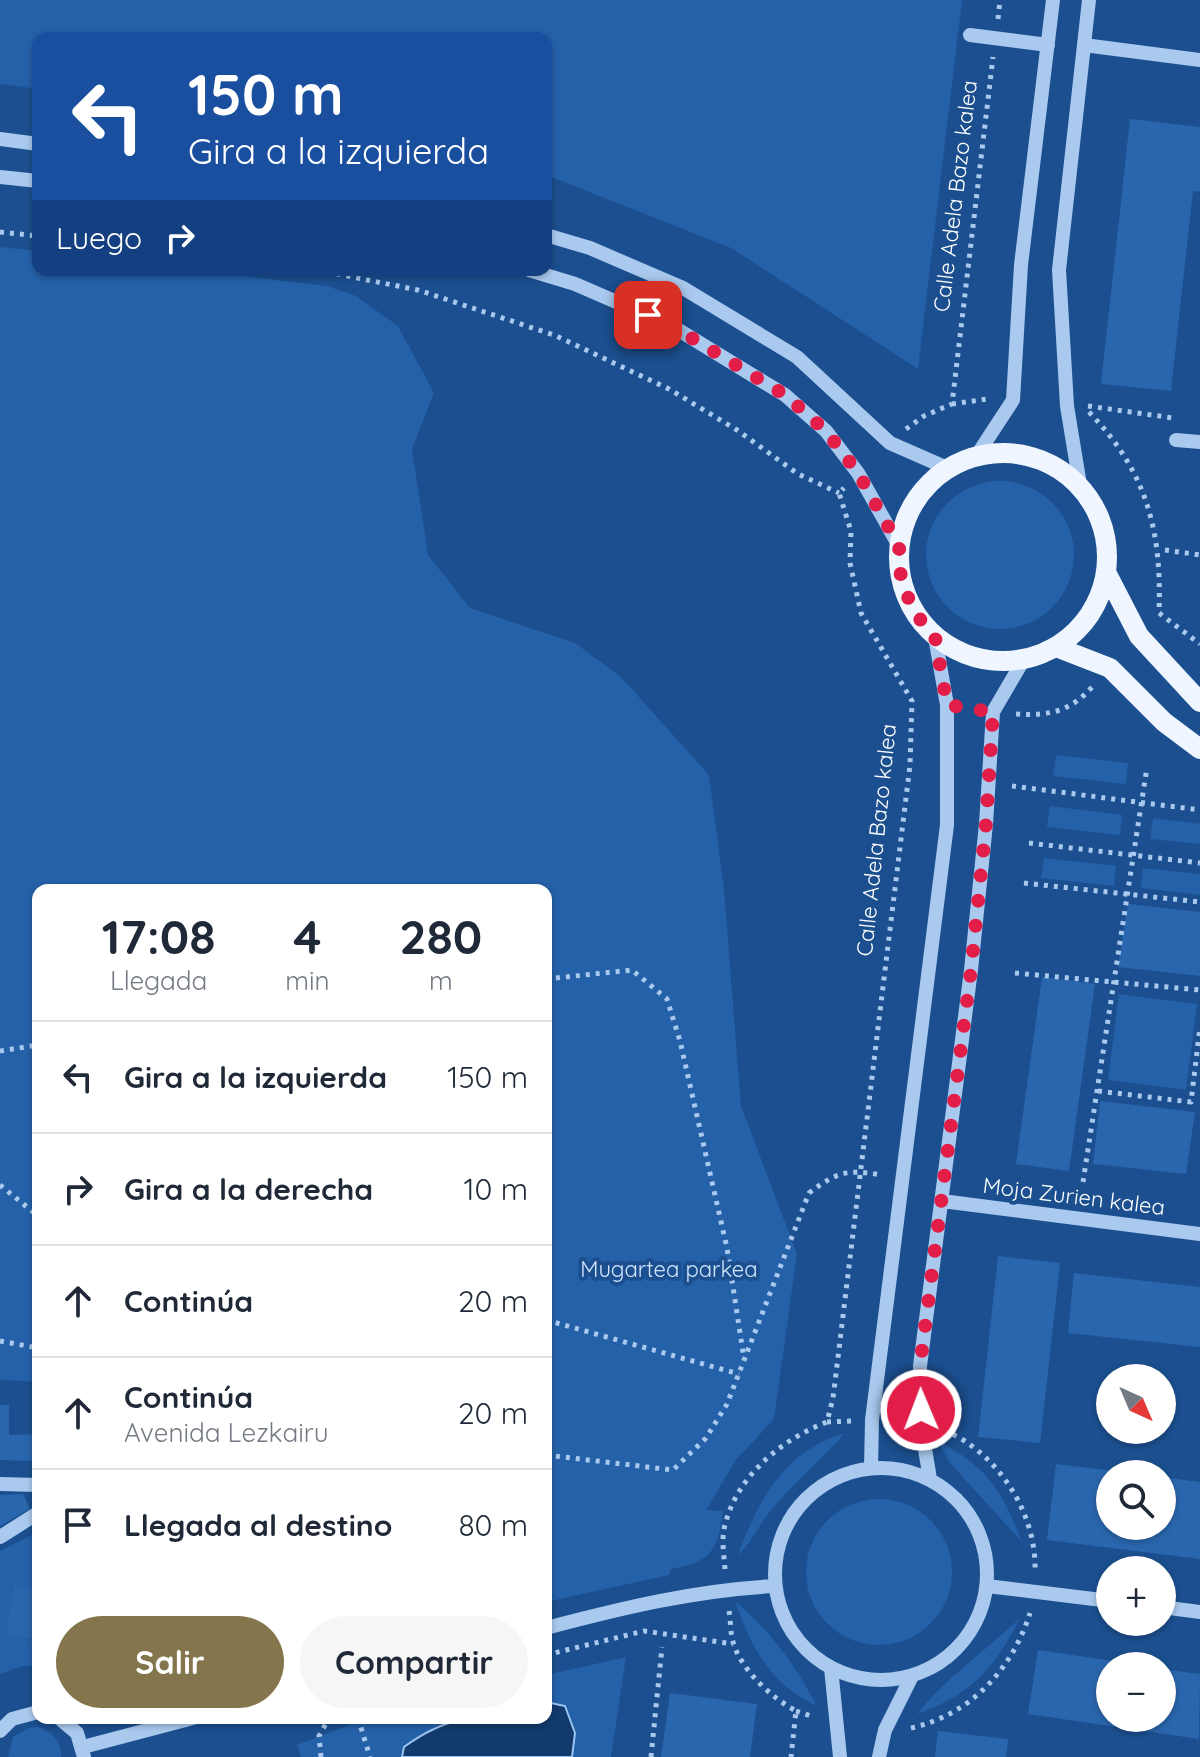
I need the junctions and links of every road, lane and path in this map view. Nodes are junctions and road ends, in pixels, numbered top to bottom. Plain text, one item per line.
1 (1000, 0) edge
2 (1053, 0) edge
3 (1089, 0) edge
4 (970, 35) dead end
5 (996, 38) junction
6 (1048, 45) junction
7 (1084, 45) junction
8 (1200, 60) edge
9 (0, 139) edge
10 (32, 143) edge
11 (0, 177) edge
12 (32, 180) edge
13 (0, 232) edge
14 (32, 235) edge
15 (552, 237) edge
16 (347, 276) edge
17 (549, 276) edge
18 (1083, 405) dead end
19 (1176, 418) dead end
20 (1176, 440) dead end
21 (1200, 442) edge
22 (890, 443) junction
23 (977, 455) junction
24 (947, 468) junction
25 (858, 473) junction
26 (1080, 485) junction
27 (839, 493) junction
28 (899, 546) junction
29 (1165, 550) dead end
30 (1200, 555) edge
31 (1107, 574) junction
32 (1159, 613) dead end
33 (1139, 636) junction
34 (935, 637) junction
35 (1056, 647) junction
36 (1024, 659) junction
37 (1110, 668) junction
38 (912, 701) junction
39 (1200, 702) edge
40 (947, 705) junction
41 (993, 712) junction
42 (1200, 749) edge
43 (1147, 767) dead end
44 (1012, 786) dead end
45 (1142, 803) junction
46 (1200, 810) edge
47 (1029, 843) dead end
48 (1134, 856) junction
49 (1200, 863) edge
50 (1024, 883) dead end
51 (1128, 894) junction
52 (1200, 902) edge
53 (1015, 973) dead end
54 (552, 978) edge
55 (1115, 982) junction
56 (1200, 990) edge
57 (1200, 1027) edge
58 (32, 1046) edge
59 (0, 1051) edge
60 (1098, 1091) junction
61 (861, 1171) junction
62 (1083, 1182) dead end
63 (0, 1185) edge
64 (942, 1201) junction
65 (32, 1211) edge
66 (1200, 1234) edge
67 (552, 1322) edge
68 (0, 1341) edge
69 (32, 1347) edge
70 (744, 1360) junction
71 (739, 1374) junction
72 (872, 1420) junction
73 (827, 1422) junction
74 (921, 1425) junction
75 (552, 1456) edge
76 (871, 1468) junction
77 (930, 1479) junction
78 (0, 1484) edge
79 (32, 1485) edge
80 (32, 1517) edge
81 (0, 1537) edge
82 (775, 1586) junction
83 (987, 1586) junction
84 (727, 1588) junction
85 (1034, 1591) junction
86 (1096, 1599) edge
87 (1176, 1609) edge
88 (1200, 1612) edge
89 (552, 1626) edge
90 (733, 1644) junction
91 (662, 1647) dead end
92 (552, 1654) edge
93 (831, 1668) junction
94 (912, 1676) junction
95 (796, 1711) junction
96 (32, 1714) edge
97 (66, 1724) edge
98 (174, 1724) edge
99 (326, 1724) edge
100 (360, 1724) edge
101 (838, 1725) junction
102 (885, 1730) junction
103 (0, 1731) edge
104 (83, 1752) edge
105 (321, 1757) edge
106 (370, 1757) edge
107 (651, 1757) edge
108 (791, 1757) edge
109 (840, 1757) edge
110 (879, 1757) edge

1 - 5 path, Calle Adela Bazo kalea
2 - 6 street
3 - 7 street
4 - 5 street
5 - 6 street
5 - 22 path, Calle Adela Bazo kalea
6 - 23 street
7 - 8 street
7 - 26 street
9 - 10 street
11 - 12 street
13 - 14 path
15 - 22 street
16 - 27 path
17 - 25 street
18 - 19 path
20 - 21 street
22 - 24 street
23 - 24 main road
23 - 26 main road
24 - 28 main road
25 - 27 path
25 - 28 street
26 - 31 main road
27 - 38 path, Calle Adela Bazo kalea
28 - 34 main road
29 - 30 path
31 - 33 main road
31 - 35 main road
32 - 33 path
33 - 39 main road
34 - 36 main road
34 - 40 street
35 - 36 main road
35 - 37 main road
36 - 41 street
37 - 41 path
37 - 42 main road
38 - 40 path
38 - 61 path, Calle Adela Bazo kalea
40 - 72 street
41 - 64 street
43 - 45 path
44 - 45 path
45 - 46 path
45 - 48 path
47 - 48 path
48 - 49 path
48 - 51 path
50 - 51 path
51 - 52 path
51 - 55 path
53 - 55 path
54 - 70 path
55 - 56 path
55 - 60 path
57 - 60 path
58 - 59 path
60 - 62 path
61 - 70 path
61 - 73 path, Calle Adela Bazo kalea
63 - 65 path
64 - 66 street, Moja Zurien kalea
64 - 74 street
67 - 71 path
68 - 69 path
70 - 71 path
71 - 75 path
72 - 73 path
72 - 76 street
73 - 84 path
74 - 77 street
74 - 85 path
76 - 77 street
76 - 82 street
77 - 83 street
78 - 79 street
80 - 81 street
82 - 84 street
82 - 93 street
83 - 85 street
83 - 94 street
84 - 89 street
84 - 90 path
85 - 86 street
85 - 102 path
87 - 88 street
90 - 92 path
90 - 95 path
91 - 107 path
93 - 94 street
93 - 101 street
94 - 102 street
95 - 101 path
95 - 108 path
96 - 103 street
97 - 104 street
98 - 104 street
99 - 105 path
100 - 106 path
101 - 109 street
102 - 110 street

